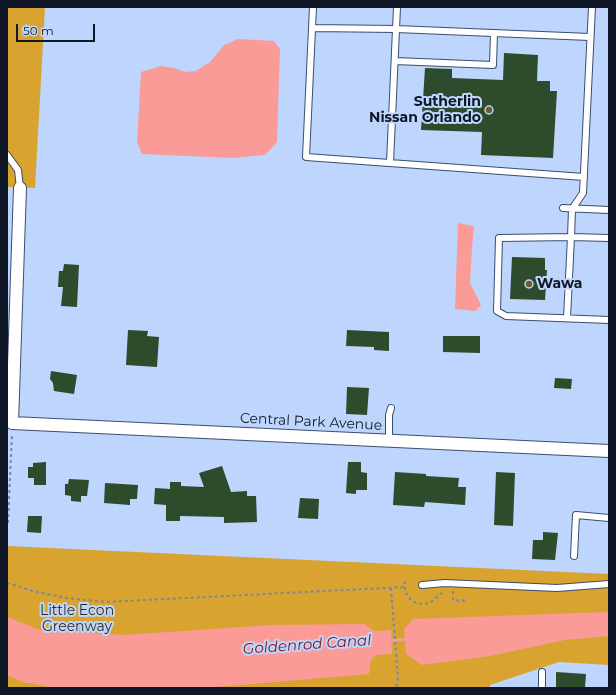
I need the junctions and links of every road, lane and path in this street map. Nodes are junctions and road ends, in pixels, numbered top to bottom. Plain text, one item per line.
1 (313, 7) edge
2 (397, 7) edge
3 (592, 7) edge
4 (312, 28) junction
5 (396, 30) junction
6 (494, 33) junction
7 (590, 37) junction
8 (395, 61) junction
9 (7, 155) edge
10 (390, 163) junction
11 (584, 177) junction
12 (20, 188) joint
13 (563, 208) dead end
14 (572, 209) junction
15 (609, 210) edge
16 (571, 237) junction
17 (609, 238) edge
18 (567, 318) junction
19 (609, 320) edge
20 (391, 408) dead end
21 (12, 423) junction
22 (390, 441) junction
23 (609, 451) edge
24 (609, 518) edge
25 (8, 523) dead end
26 (574, 556) dead end
27 (405, 580) dead end
28 (7, 583) edge
29 (609, 584) edge
30 (422, 585) dead end
31 (404, 587) junction
32 (391, 588) junction
33 (446, 591) dead end
34 (449, 591) dead end
35 (468, 601) dead end
36 (542, 672) dead end
37 (396, 688) edge
38 (542, 688) edge

1 - 4 lane
2 - 5 lane
3 - 7 lane
4 - 5 lane
4 - 10 lane
5 - 6 lane
5 - 8 lane
6 - 7 lane
6 - 8 lane
7 - 11 lane
8 - 10 lane
9 - 12 lane
10 - 11 lane
11 - 14 lane
12 - 21 street
13 - 14 lane
14 - 15 lane
14 - 16 lane
16 - 17 lane
16 - 18 lane
16 - 18 lane
18 - 19 lane
20 - 22 lane
21 - 22 street, Central Park Avenue
21 - 25 path
22 - 23 street, Central Park Avenue
24 - 26 lane
27 - 31 path
28 - 32 path
29 - 30 lane
31 - 32 path
31 - 33 path
32 - 37 path
34 - 35 path
36 - 38 lane

